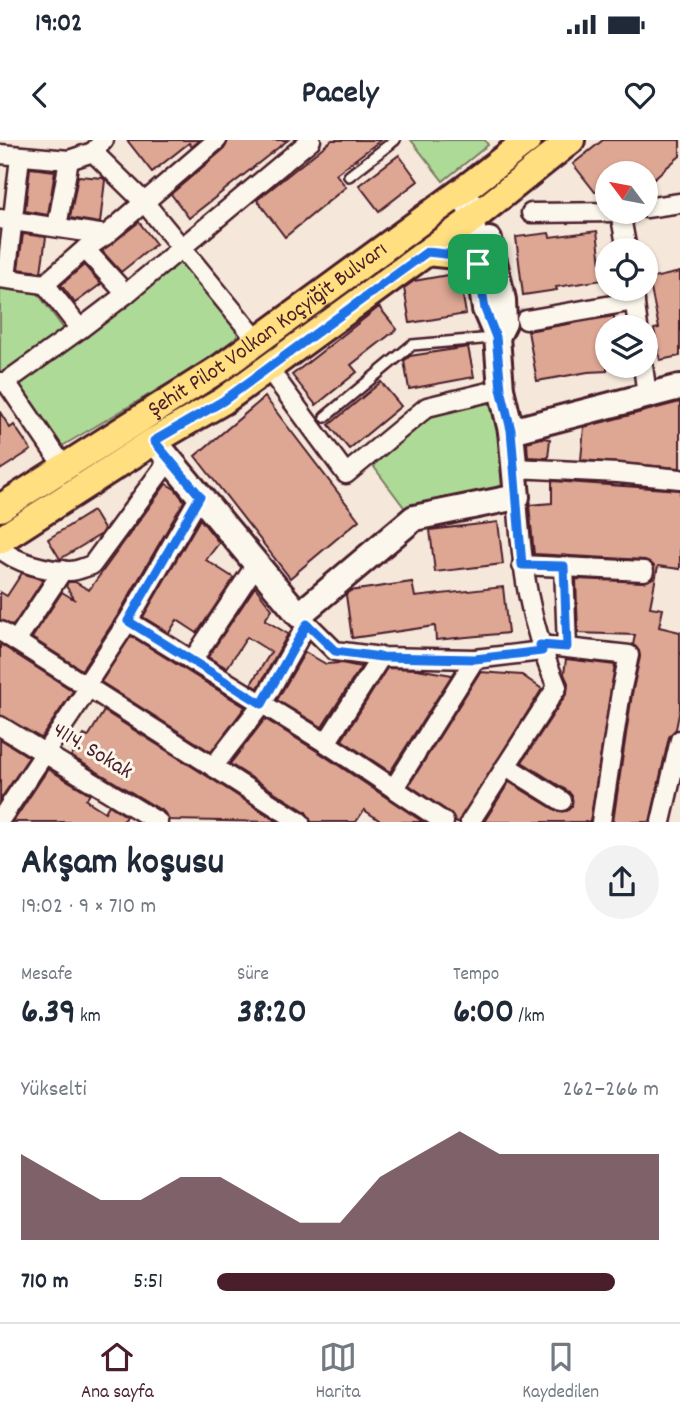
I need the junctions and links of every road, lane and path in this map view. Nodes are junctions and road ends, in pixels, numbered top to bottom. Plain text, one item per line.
1 (217, 140) edge
2 (311, 140) edge
3 (395, 140) edge
4 (528, 140) edge
5 (571, 140) edge
6 (98, 146) edge
7 (12, 151) edge
8 (69, 160) junction
9 (349, 176) dead end
10 (466, 188) junction
11 (144, 202) junction
12 (680, 203) edge
13 (658, 206) edge
14 (595, 212) edge
15 (531, 213) dead end
16 (477, 216) junction
17 (7, 220) edge
18 (57, 227) junction
19 (106, 235) junction
20 (181, 247) junction
21 (85, 249) junction
22 (427, 252) junction
23 (478, 264) junction
24 (3, 278) edge
25 (45, 284) junction
26 (126, 294) junction
27 (608, 301) edge
28 (526, 320) dead end
29 (80, 329) junction
30 (496, 337) junction
31 (257, 340) junction
32 (268, 368) junction
33 (645, 378) edge
34 (3, 382) edge
35 (680, 387) edge
36 (501, 389) junction
37 (647, 395) junction
38 (325, 417) dead end
39 (511, 430) junction
40 (162, 450) junction
41 (64, 467) junction
42 (514, 468) junction
43 (680, 479) edge
44 (200, 496) junction
45 (517, 497) junction
46 (1, 505) edge
47 (0, 540) edge
48 (0, 548) edge
49 (257, 563) junction
50 (522, 565) junction
51 (564, 566) junction
52 (63, 570) junction
53 (644, 571) dead end
54 (303, 620) junction
55 (128, 621) junction
56 (0, 631) edge
57 (16, 640) junction
58 (567, 647) junction
59 (541, 648) junction
60 (381, 657) junction
61 (475, 659) junction
62 (192, 661) junction
63 (87, 686) junction
64 (262, 704) junction
65 (0, 726) edge
66 (680, 740) edge
67 (326, 743) junction
68 (46, 753) junction
69 (506, 766) junction
70 (213, 767) junction
71 (394, 788) junction
72 (562, 801) dead end
73 (0, 820) edge
74 (158, 821) edge
75 (300, 821) edge
76 (444, 821) edge
77 (470, 821) edge
78 (601, 821) edge
79 (661, 821) edge

1 - 11 street
2 - 20 street
3 - 9 lane
4 - 10 main road, Şehit Pilot Volkan Koçyiğit Bulvarı
5 - 16 main road, Şehit Pilot Volkan Koçyiğit Bulvarı
6 - 8 street
6 - 11 street
7 - 8 street
7 - 17 street
8 - 18 street
10 - 16 street
10 - 31 main road, Şehit Pilot Volkan Koçyiğit Bulvarı
11 - 19 street
11 - 20 street
12 - 13 street
14 - 15 street
16 - 22 main road, Şehit Pilot Volkan Koçyiğit Bulvarı
16 - 23 street
16 - 30 street
17 - 18 street
17 - 24 street
18 - 19 street
19 - 21 street
20 - 26 street
20 - 31 street
21 - 25 street
21 - 26 street
22 - 23 main road
22 - 32 main road, Şehit Pilot Volkan Koçyiğit Bulvarı
23 - 30 street
24 - 25 street
25 - 29 street
26 - 29 street
27 - 28 street
29 - 34 street
30 - 36 street
30 - 38 lane
31 - 41 main road, Şehit Pilot Volkan Koçyiğit Bulvarı
32 - 36 street
32 - 40 main road, Şehit Pilot Volkan Koçyiğit Bulvarı
33 - 37 street
34 - 41 street
35 - 37 street
36 - 39 street
37 - 39 street
39 - 42 street
40 - 44 street
40 - 47 main road, Şehit Pilot Volkan Koçyiğit Bulvarı
40 - 52 street
41 - 46 main road, Şehit Pilot Volkan Koçyiğit Bulvarı
42 - 43 street
42 - 45 street
44 - 49 street
44 - 55 street
45 - 50 street
45 - 54 street
48 - 52 street
49 - 54 street
49 - 62 street
50 - 51 street
50 - 59 street
51 - 53 street
51 - 58 street
52 - 57 street
54 - 60 street
54 - 64 street
55 - 62 street
55 - 63 street
56 - 57 street
57 - 63 street
58 - 59 street
58 - 78 street
59 - 61 street
59 - 69 street
60 - 61 street
60 - 67 street
61 - 71 street
62 - 64 street
63 - 68 street
63 - 70 street
64 - 67 street
64 - 70 street
65 - 68 street, 4114. Sokak
66 - 79 street
67 - 71 street
68 - 73 street
68 - 74 street, 4114. Sokak
69 - 72 street
69 - 77 street
70 - 75 street
71 - 76 street

